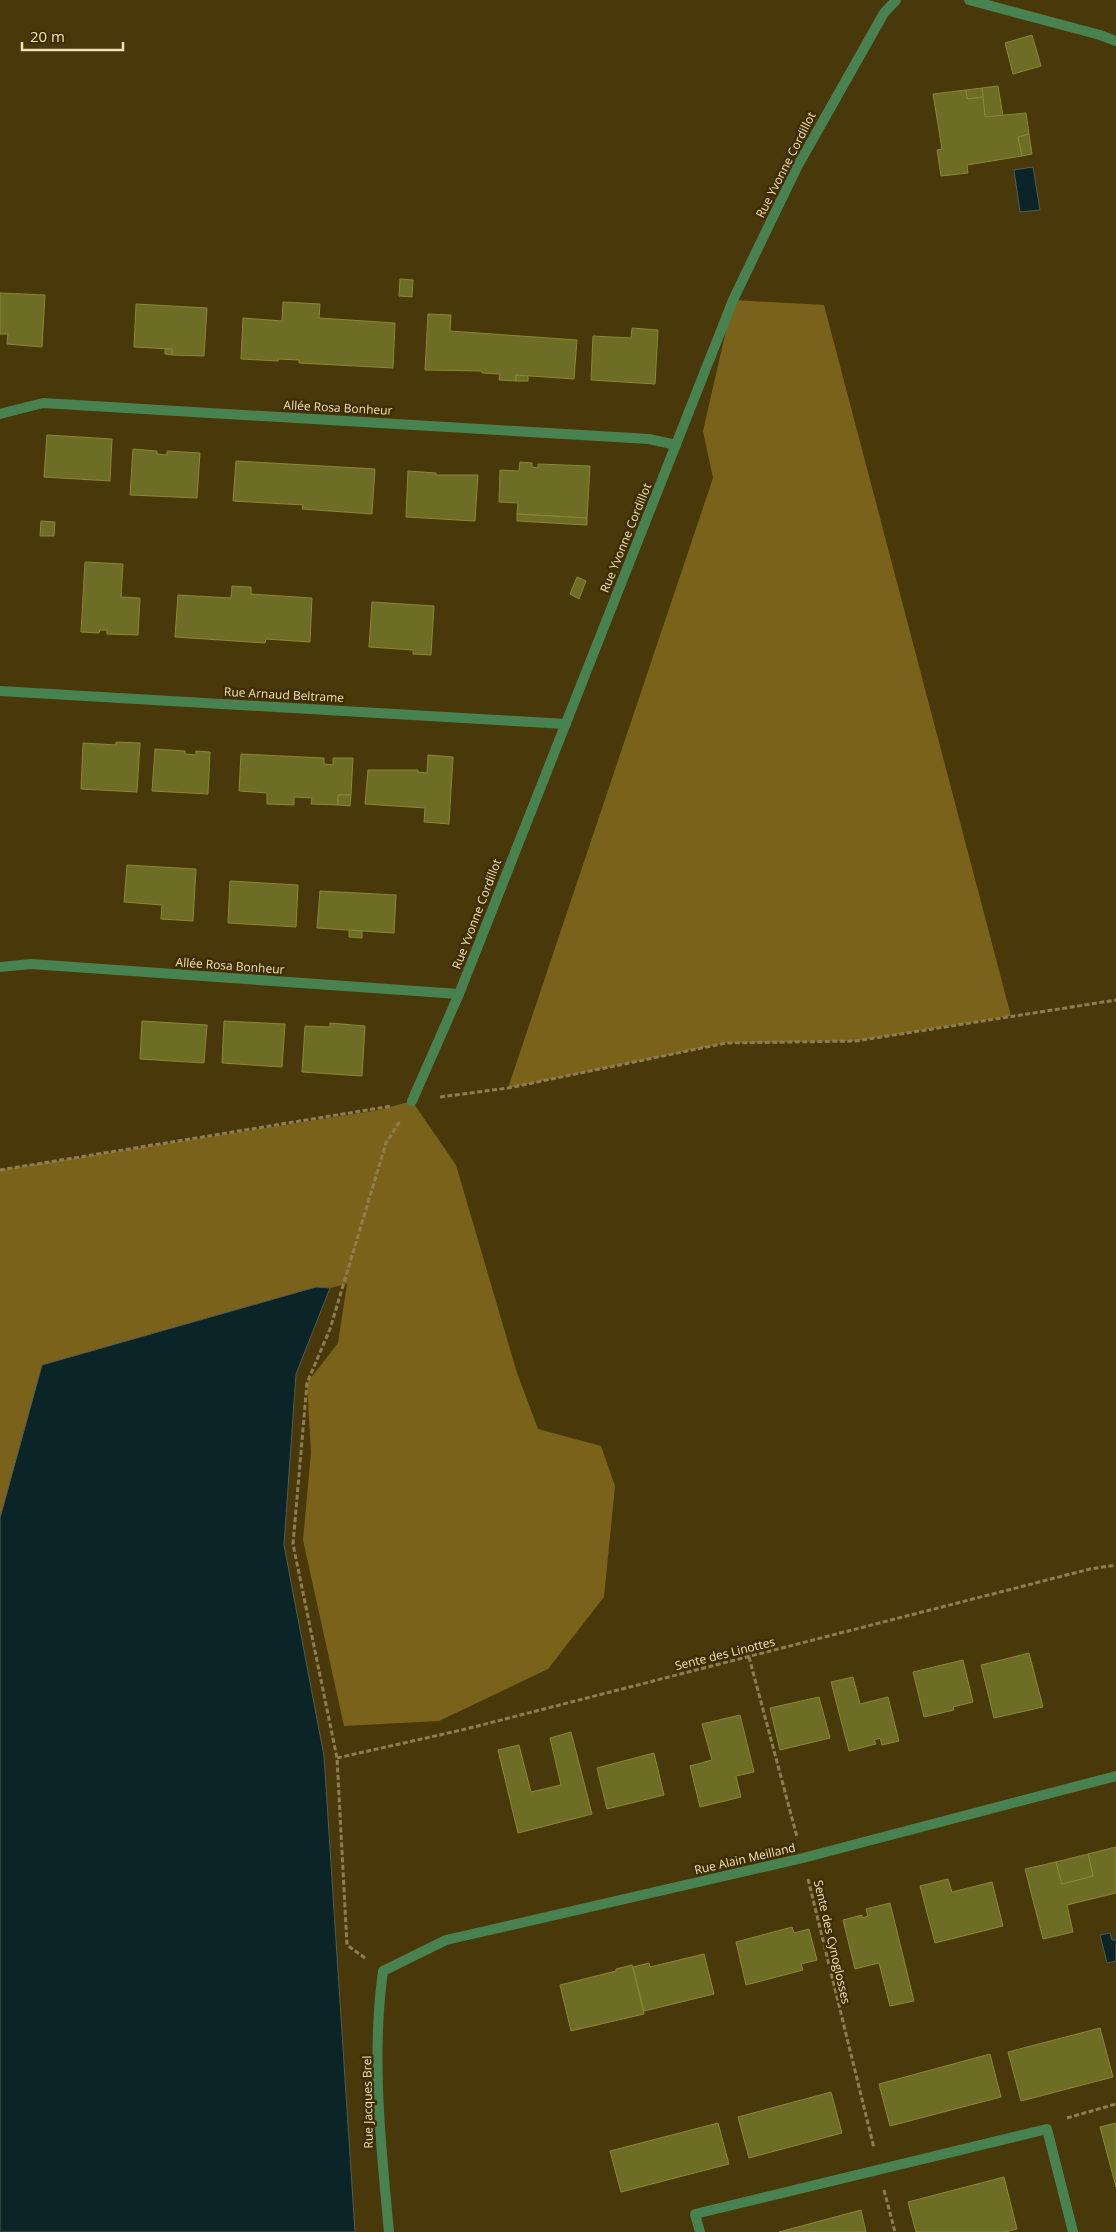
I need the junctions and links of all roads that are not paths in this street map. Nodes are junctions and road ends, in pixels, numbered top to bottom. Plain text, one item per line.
1 (896, 0) edge
2 (969, 0) edge
3 (1116, 41) edge
4 (0, 414) edge
5 (676, 445) junction
6 (0, 691) edge
7 (566, 724) junction
8 (0, 967) edge
9 (459, 994) junction
10 (412, 1101) road end
11 (1116, 1776) edge
12 (383, 1971) joint
13 (389, 2232) edge
14 (700, 2232) edge
15 (1073, 2232) edge

1 - 5 street, Rue Yvonne Cordillot
2 - 3 street
4 - 5 street, Allée Rosa Bonheur
5 - 7 street, Rue Yvonne Cordillot
6 - 7 street, Rue Arnaud Beltrame
7 - 9 street, Rue Yvonne Cordillot
8 - 9 street, Allée Rosa Bonheur
9 - 10 street, Rue Yvonne Cordillot
11 - 12 street, Rue Alain Meilland
12 - 13 street, Rue Jacques Brel
14 - 15 street

